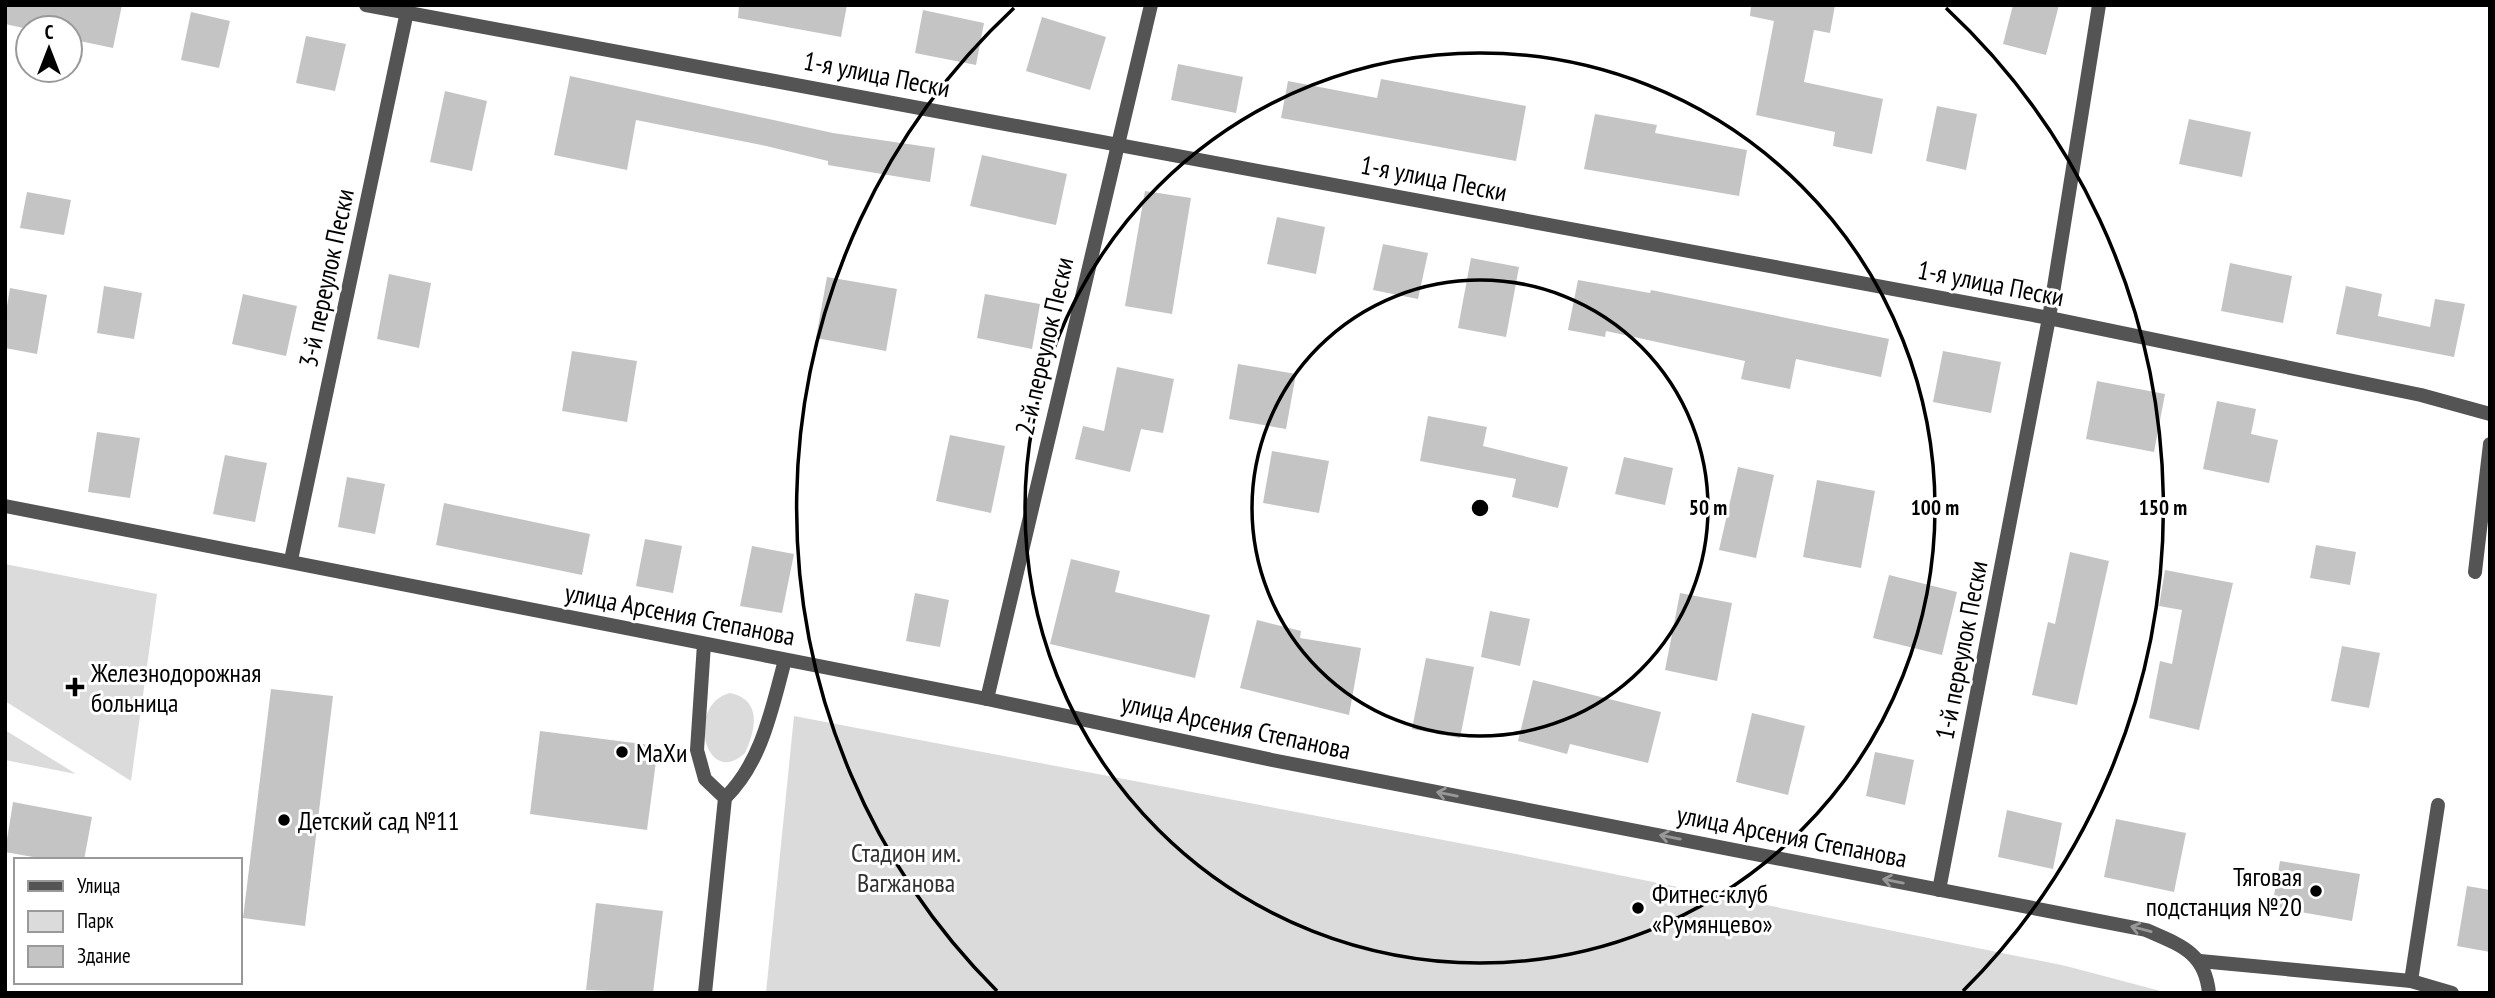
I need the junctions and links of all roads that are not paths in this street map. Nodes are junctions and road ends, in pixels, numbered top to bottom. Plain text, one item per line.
1 (366, 5) edge
2 (1151, 5) edge
3 (2099, 5) edge
4 (408, 10) edge
5 (1116, 143) junction
6 (2049, 318) junction
7 (2490, 415) edge
8 (2490, 444) edge
9 (5, 506) edge
10 (291, 561) junction
11 (2475, 572) dead end
12 (704, 644) junction
13 (785, 660) junction
14 (986, 699) junction
15 (725, 798) junction
16 (2438, 805) dead end
17 (1940, 890) junction
18 (2200, 961) junction
19 (2411, 981) junction
20 (705, 993) edge
21 (2209, 993) edge
22 (2452, 993) edge

1 - 4 street, 1-я улица Пески
2 - 5 street, 2-й переулок Пески
3 - 6 street, 1-й переулок Пески
4 - 5 street, 1-я улица Пески
4 - 10 street, 3-й переулок Пески
5 - 6 street, 1-я улица Пески
5 - 14 street, 2-й переулок Пески
6 - 7 street, 1-я улица Пески
6 - 17 street, 1-й переулок Пески
8 - 11 street
9 - 10 street, улица Арсения Степанова
10 - 12 street, улица Арсения Степанова
12 - 13 street, улица Арсения Степанова
12 - 15 street
13 - 14 street, улица Арсения Степанова
13 - 15 street
17 -> 14 street, улица Арсения Степанова
15 - 20 street
16 - 19 street
18 -> 17 street, улица Арсения Степанова
18 - 19 street, улица Арсения Степанова
18 - 21 street
19 - 22 street, улица Арсения Степанова

